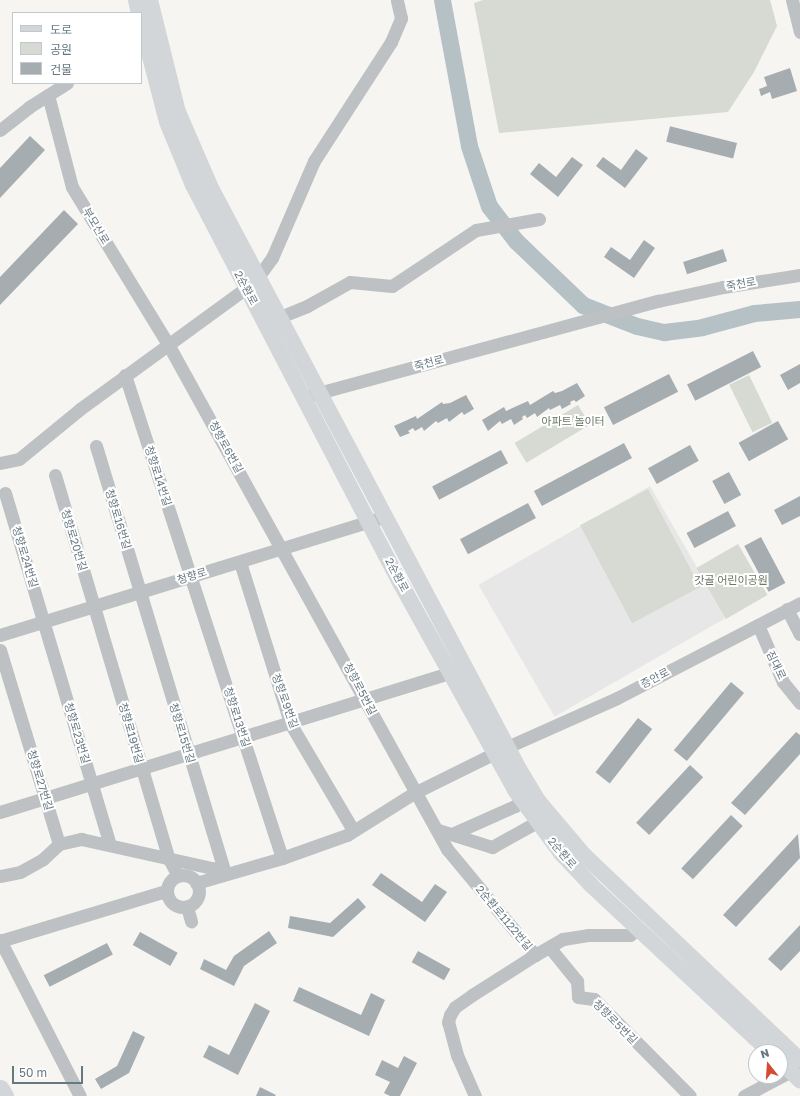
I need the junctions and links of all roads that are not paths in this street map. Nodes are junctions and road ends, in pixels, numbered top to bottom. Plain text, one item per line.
1 (136, 0) edge
2 (150, 0) edge
3 (397, 0) edge
4 (792, 0) edge
5 (139, 12) edge
6 (146, 30) edge
7 (800, 32) edge
8 (65, 84) edge
9 (48, 95) junction
10 (0, 130) edge
11 (539, 219) dead end
12 (800, 275) edge
13 (258, 277) junction
14 (246, 288) junction
15 (280, 317) junction
16 (169, 346) junction
17 (125, 375) junction
18 (319, 393) junction
19 (303, 398) junction
20 (96, 446) dead end
21 (0, 463) edge
22 (55, 475) dead end
23 (5, 493) dead end
24 (384, 518) junction
25 (369, 522) junction
26 (283, 548) junction
27 (240, 562) junction
28 (191, 576) junction
29 (140, 592) junction
30 (800, 603) edge
31 (94, 606) junction
32 (787, 609) junction
33 (44, 621) junction
34 (758, 625) junction
35 (800, 634) edge
36 (0, 635) edge
37 (0, 650) edge
38 (450, 673) junction
39 (366, 699) junction
40 (800, 702) edge
41 (290, 723) junction
42 (243, 737) junction
43 (501, 750) junction
44 (188, 754) junction
45 (142, 768) junction
46 (92, 784) junction
47 (414, 793) junction
48 (45, 798) junction
49 (522, 800) junction
50 (1, 810) edge
51 (537, 822) junction
52 (353, 830) junction
53 (438, 830) junction
54 (452, 834) junction
55 (59, 844) junction
56 (110, 845) junction
57 (282, 858) junction
58 (169, 859) junction
59 (224, 874) junction
60 (0, 876) edge
61 (178, 876) junction
62 (196, 883) junction
63 (166, 891) junction
64 (187, 907) junction
65 (191, 921) dead end
66 (637, 928) junction
67 (0, 940) edge
68 (550, 948) junction
69 (535, 955) junction
70 (761, 1044) edge
71 (794, 1068) edge
72 (0, 1089) edge
73 (4, 1096) edge
74 (80, 1096) edge
75 (474, 1096) edge
76 (690, 1096) edge
77 (744, 1096) edge

1 - 5 main road
2 - 6 main road, 2순환로
3 - 13 street, 2순환로
4 - 7 street
6 - 13 main road, 2순환로
6 - 14 main road, 2순환로
8 - 9 street
9 - 10 street
9 - 16 street, 부모산로
11 - 15 street
12 - 18 street, 죽천로
13 - 15 main road, 2순환로
14 - 16 street
14 - 19 main road, 2순환로
15 - 18 main road, 2순환로
16 - 17 street
16 - 26 street, 청향로6번길
17 - 21 street
17 - 28 street, 청향로14번길
18 - 19 street, 죽천로
18 - 24 main road, 2순환로
19 - 25 main road, 2순환로
20 - 29 street, 청향로16번길
22 - 31 street, 청향로20번길
23 - 33 street, 청향로24번길
24 - 25 street, 청향로
24 - 43 main road, 2순환로
25 - 26 street, 청향로
25 - 38 main road, 2순환로
26 - 27 street, 청향로
26 - 39 street, 청향로5번길
27 - 28 street, 청향로
27 - 41 street, 청향로9번길
28 - 29 street, 청향로
28 - 42 street, 청향로13번길
29 - 31 street, 청향로
29 - 44 street, 청향로15번길
30 - 32 street, 증안로
31 - 33 street, 청향로
31 - 45 street, 청향로19번길
32 - 34 street, 증안로
32 - 35 street
33 - 36 street, 청향로
33 - 46 street, 청향로23번길
34 - 40 street, 짐대로
34 - 43 street, 증안로
37 - 48 street, 청향로27번길
38 - 39 street
38 - 43 main road, 2순환로
39 - 41 street
39 - 47 street, 청향로5번길
41 - 42 street
41 - 52 street, 청향로9번길
42 - 44 street
42 - 57 street, 청향로13번길
43 - 47 street, 증안로
43 - 49 main road, 2순환로
43 - 71 main road, 2순환로
44 - 45 street
44 - 59 street, 청향로15번길
45 - 46 street
45 - 58 street, 청향로19번길
46 - 48 street
46 - 56 street, 청향로23번길
47 - 52 street, 증안로
47 - 53 street, 청향로5번길
48 - 50 street
48 - 55 street, 청향로27번길
49 - 51 main road, 2순환로
49 - 54 street
51 - 54 street
51 - 66 main road, 2순환로
52 - 57 street, 증안로
53 - 54 street
53 - 69 street, 2순환로1122번길
55 - 56 street
55 - 60 street
56 - 58 street
57 - 59 street, 증안로
58 - 59 street
58 - 61 street, 청향로19번길
59 - 62 street, 증안로
61 - 62 street
61 - 63 street
62 - 64 street
63 - 64 street
63 - 67 street
64 - 65 street
66 - 68 street, 2순환로1122번길
66 - 70 main road, 2순환로
67 - 74 street
68 - 69 street, 2순환로1122번길
68 - 76 street, 청향로5번길
69 - 75 street
71 - 77 street
72 - 73 highway

